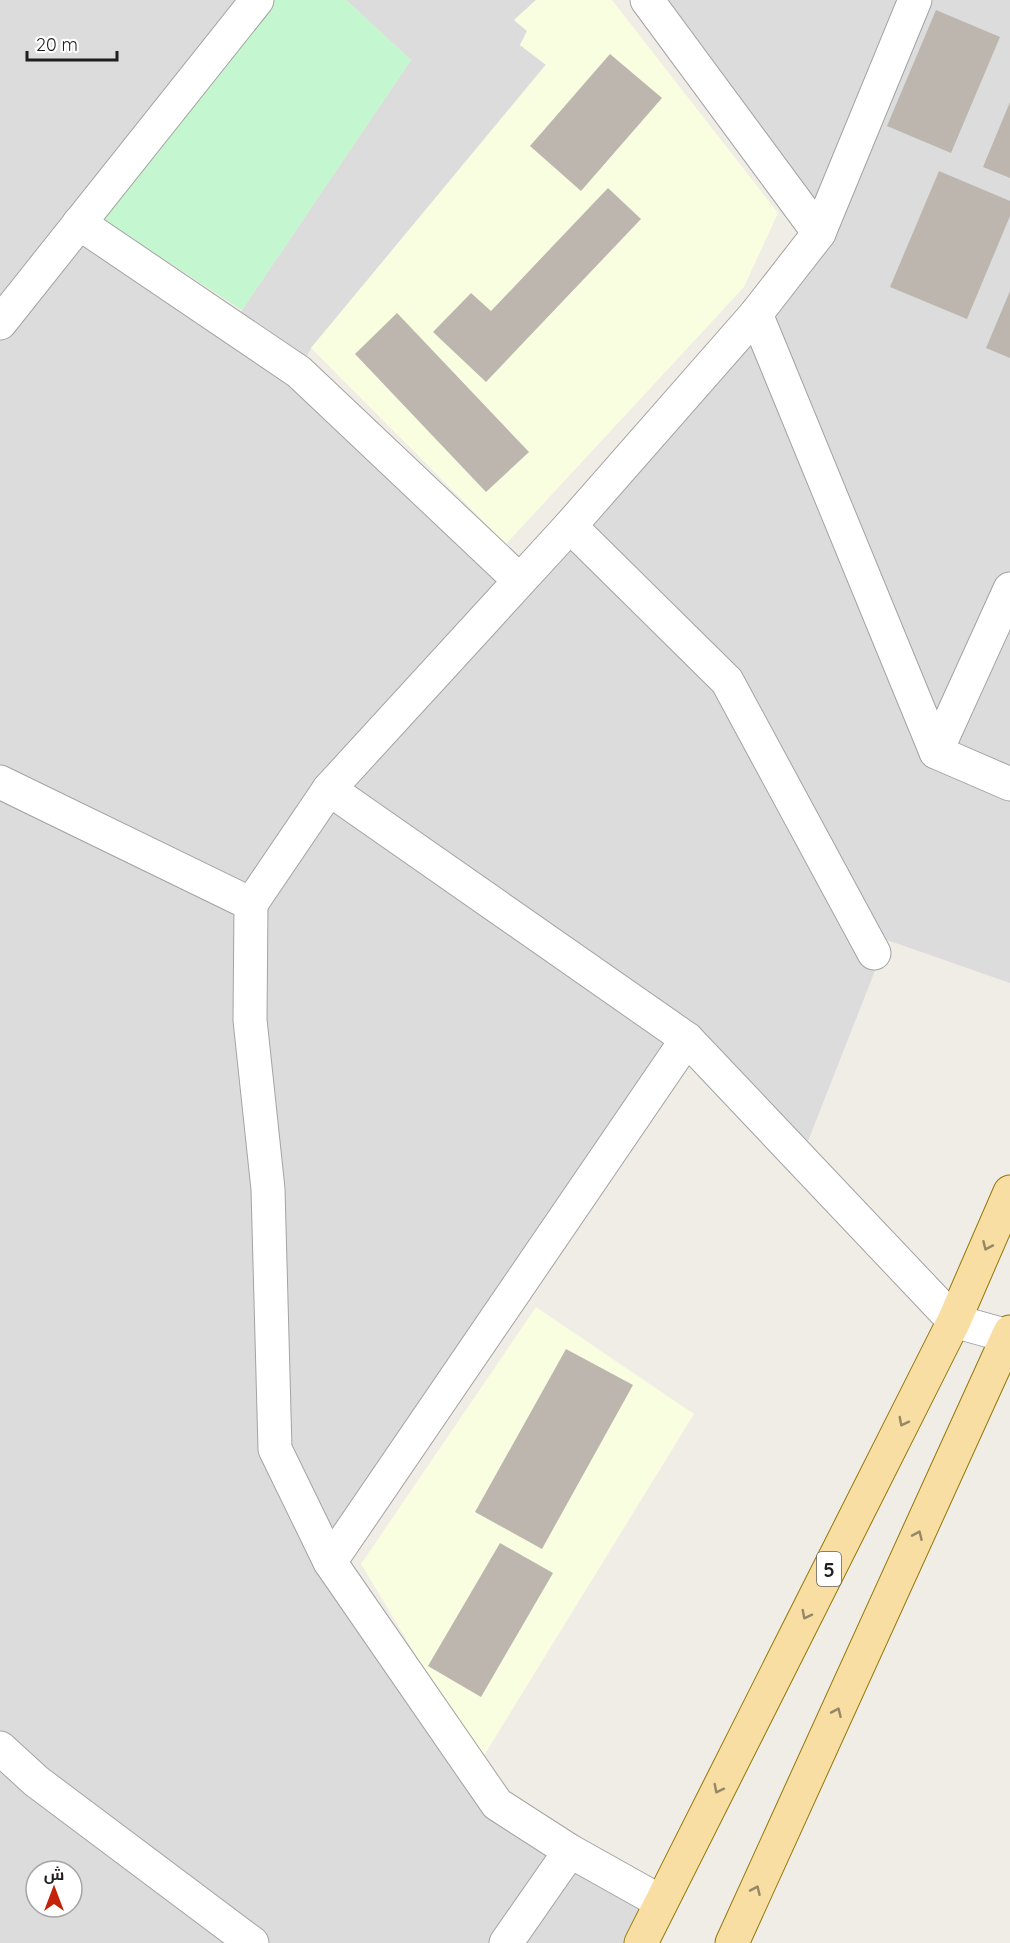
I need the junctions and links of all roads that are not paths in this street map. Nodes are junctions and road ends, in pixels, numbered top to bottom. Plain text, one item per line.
1 (257, 0) edge
2 (647, 0) edge
3 (915, 0) edge
4 (79, 223) junction
5 (819, 233) junction
6 (756, 314) junction
7 (0, 322) edge
8 (570, 526) junction
9 (519, 580) junction
10 (1010, 589) edge
11 (936, 752) junction
12 (0, 782) edge
13 (1010, 784) edge
14 (329, 789) junction
15 (251, 904) junction
16 (874, 953) dead end
17 (687, 1040) junction
18 (1010, 1192) edge
19 (954, 1321) junction
20 (1009, 1334) edge
21 (330, 1562) junction
22 (0, 1748) edge
23 (570, 1851) junction
24 (661, 1902) junction
25 (252, 1943) edge
26 (506, 1943) edge
27 (641, 1943) edge
28 (732, 1943) edge

1 - 4 street
2 - 5 street
3 - 5 street
4 - 7 street
4 - 9 street
5 - 6 street
6 - 8 street
6 - 11 street
8 - 9 street
8 - 16 street
9 - 14 street
10 - 11 street
11 - 13 street
12 - 15 street
14 - 15 street
14 - 17 street
15 - 21 street
17 - 19 street
17 - 21 street
18 -> 19 main road, 5
19 - 20 street
19 -> 24 main road, 5
28 -> 20 main road
21 - 23 street
22 - 25 street
23 - 24 street
23 - 26 street
24 - 27 main road, 5

